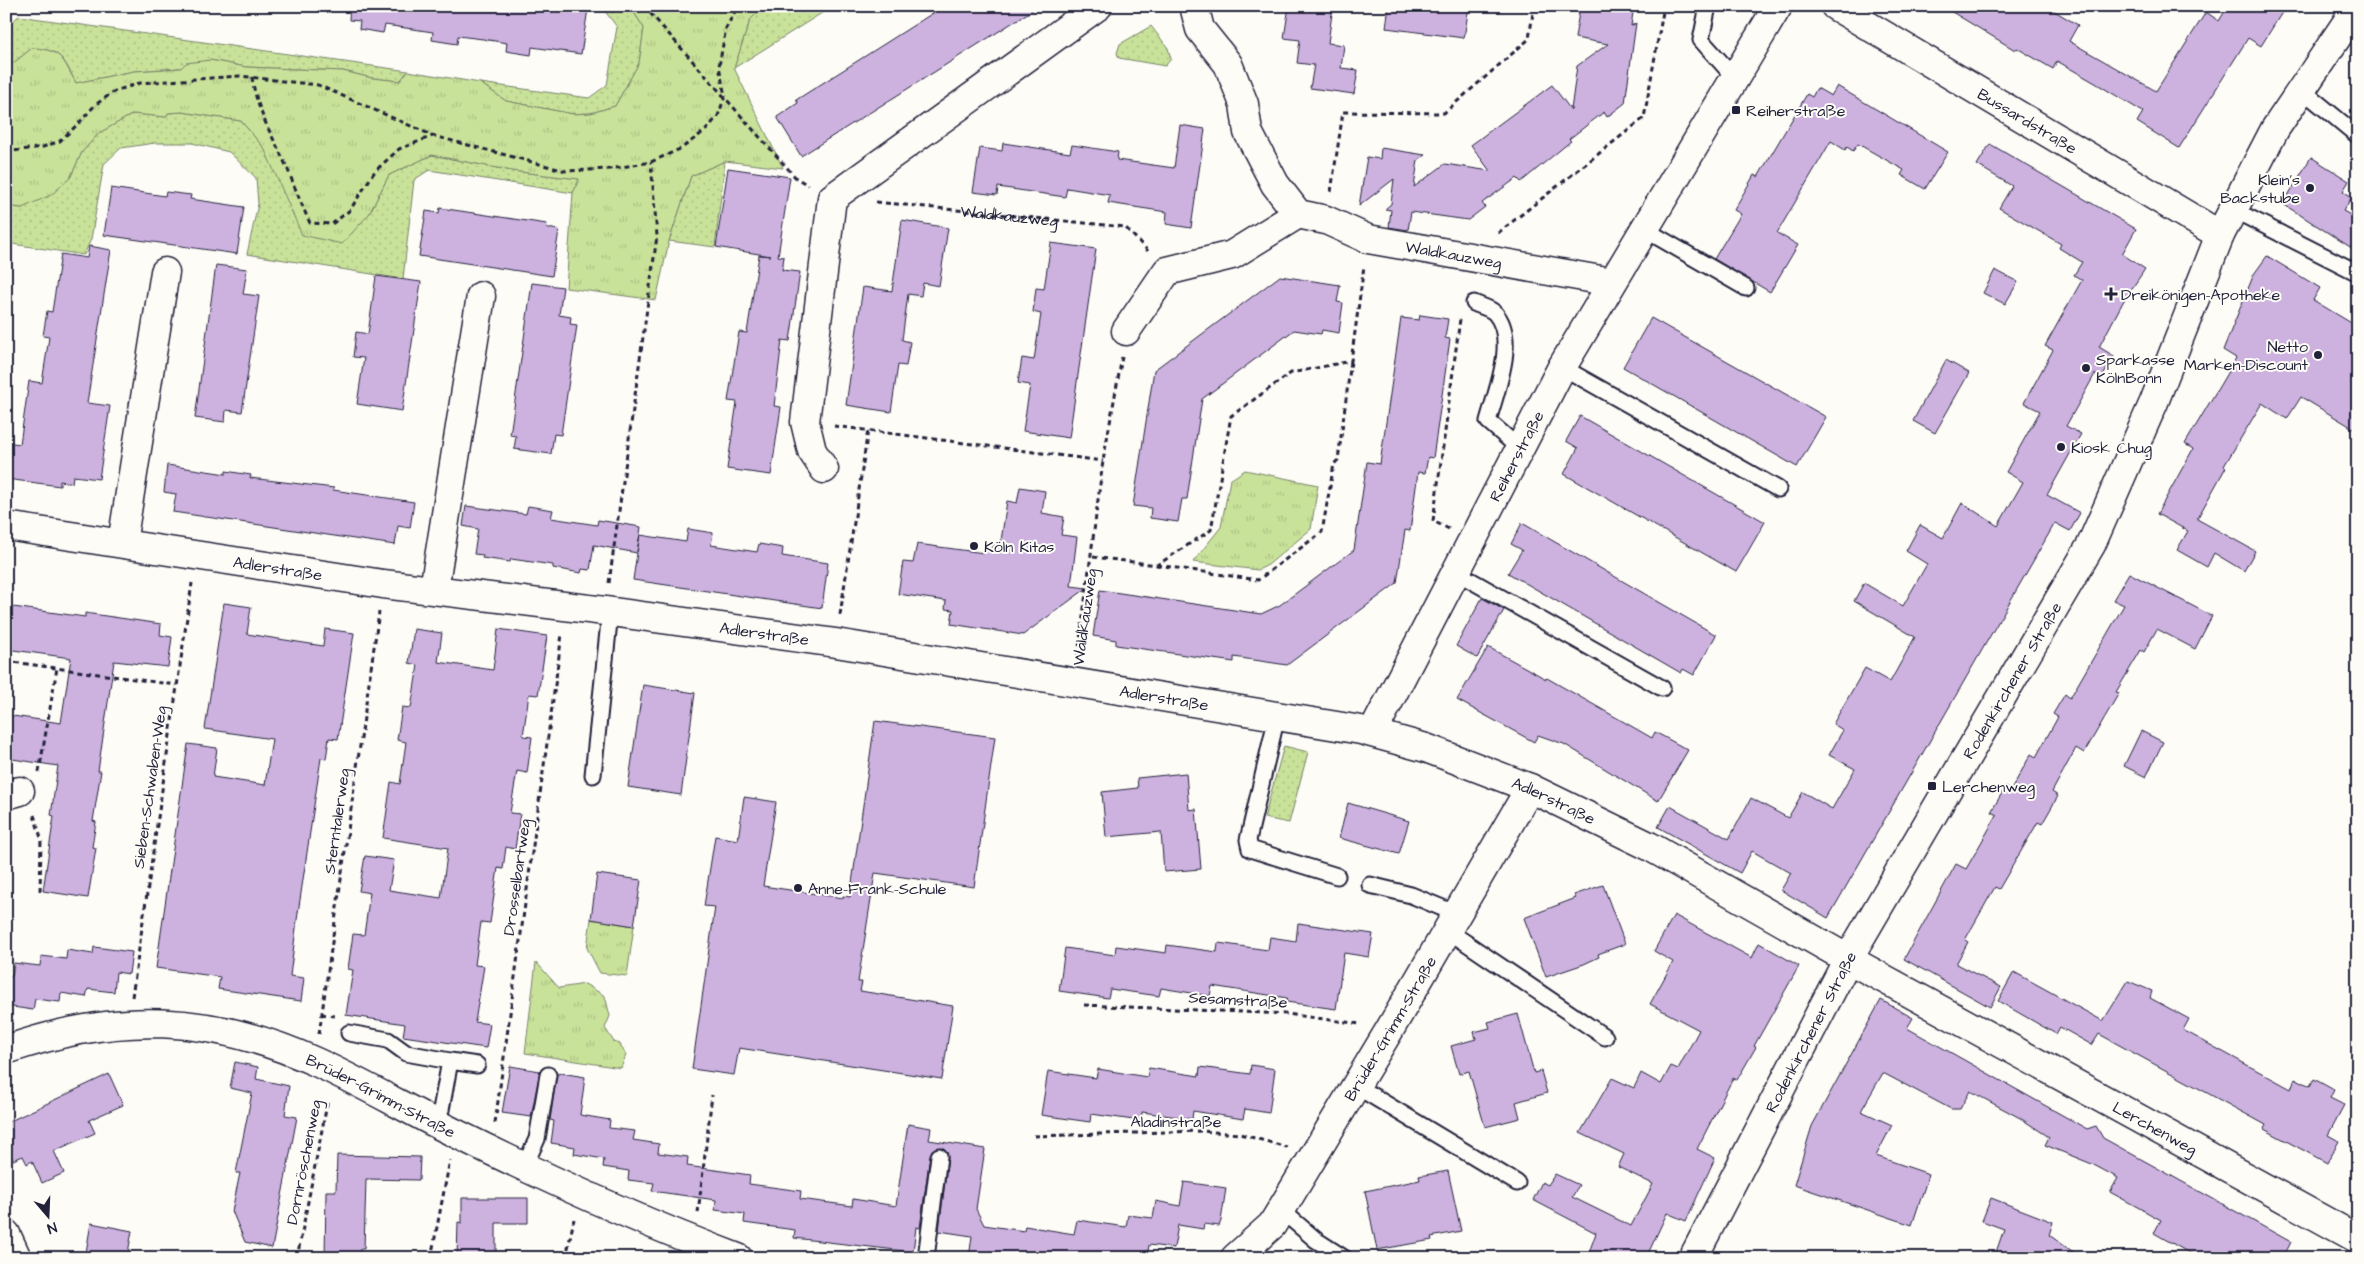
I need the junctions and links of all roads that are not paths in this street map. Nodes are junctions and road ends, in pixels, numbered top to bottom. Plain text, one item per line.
1 (1098, 6) edge
2 (1194, 6) edge
3 (1708, 6) edge
4 (1778, 6) edge
5 (1835, 6) edge
6 (2358, 6) edge
7 (1735, 78) junction
8 (2301, 89) junction
9 (2358, 136) edge
10 (2234, 210) junction
11 (1298, 214) junction
12 (1644, 229) junction
13 (2220, 235) junction
14 (165, 272) dead end
15 (2358, 273) edge
16 (1612, 282) junction
17 (1746, 288) dead end
18 (481, 296) dead end
19 (1474, 303) dead end
20 (1126, 332) road end
21 (1562, 367) junction
22 (1520, 449) junction
23 (824, 468) dead end
24 (1778, 489) dead end
25 (6, 526) edge
26 (122, 543) junction
27 (1456, 572) junction
28 (434, 589) junction
29 (608, 611) junction
30 (1662, 688) dead end
31 (1277, 716) junction
32 (1373, 732) junction
33 (594, 775) dead end
34 (1530, 788) junction
35 (1337, 876) dead end
36 (1370, 885) dead end
37 (1452, 922) junction
38 (1848, 959) junction
39 (349, 1033) dead end
40 (1605, 1037) dead end
41 (6, 1050) edge
42 (450, 1061) junction
43 (477, 1065) dead end
44 (548, 1075) dead end
45 (1356, 1086) junction
46 (444, 1128) junction
47 (939, 1156) dead end
48 (524, 1167) junction
49 (1517, 1184) dead end
50 (1281, 1210) junction
51 (6, 1234) edge
52 (2358, 1239) edge
53 (17, 1258) edge
54 (738, 1258) edge
55 (926, 1258) edge
56 (1234, 1258) edge
57 (1344, 1258) edge
58 (1693, 1258) edge

1 - 23 street
2 - 11 street
3 - 7 lane
4 - 7 street, Reiherstraße
5 - 13 street, Bussardstraße
6 - 8 street, Rodenkirchener Straße
7 - 12 street, Reiherstraße
8 - 9 lane
8 - 10 street, Rodenkirchener Straße
10 - 13 street, Rodenkirchener Straße
10 - 15 lane
11 - 16 street, Waldkauzweg
11 - 20 street
12 - 16 street, Reiherstraße
12 - 17 lane
13 - 38 street, Rodenkirchener Straße
14 - 26 street
16 - 21 street, Reiherstraße
18 - 28 street
19 - 22 lane
21 - 22 street, Reiherstraße
21 - 24 lane
22 - 27 street, Reiherstraße
25 - 26 street, Adlerstraße
26 - 28 street, Adlerstraße
27 - 30 lane
27 - 32 street, Reiherstraße
28 - 29 street, Adlerstraße
29 - 31 street, Adlerstraße
29 - 33 lane
31 - 32 street, Adlerstraße
31 - 35 lane
32 - 34 street, Adlerstraße
34 - 37 street, Brüder-Grimm-Straße
34 - 38 street, Adlerstraße
36 - 37 lane
37 - 40 lane
37 - 45 street, Brüder-Grimm-Straße
38 - 52 street, Lerchenweg
38 - 58 street, Rodenkirchener Straße
39 - 42 lane
41 - 46 street, Brüder-Grimm-Straße
42 - 43 lane
42 - 46 lane
44 - 48 lane
45 - 49 lane
45 - 50 street, Brüder-Grimm-Straße
46 - 48 street, Brüder-Grimm-Straße
47 - 55 lane
48 - 54 street, Brüder-Grimm-Straße
50 - 56 street, Brüder-Grimm-Straße
50 - 57 lane
51 - 53 street

